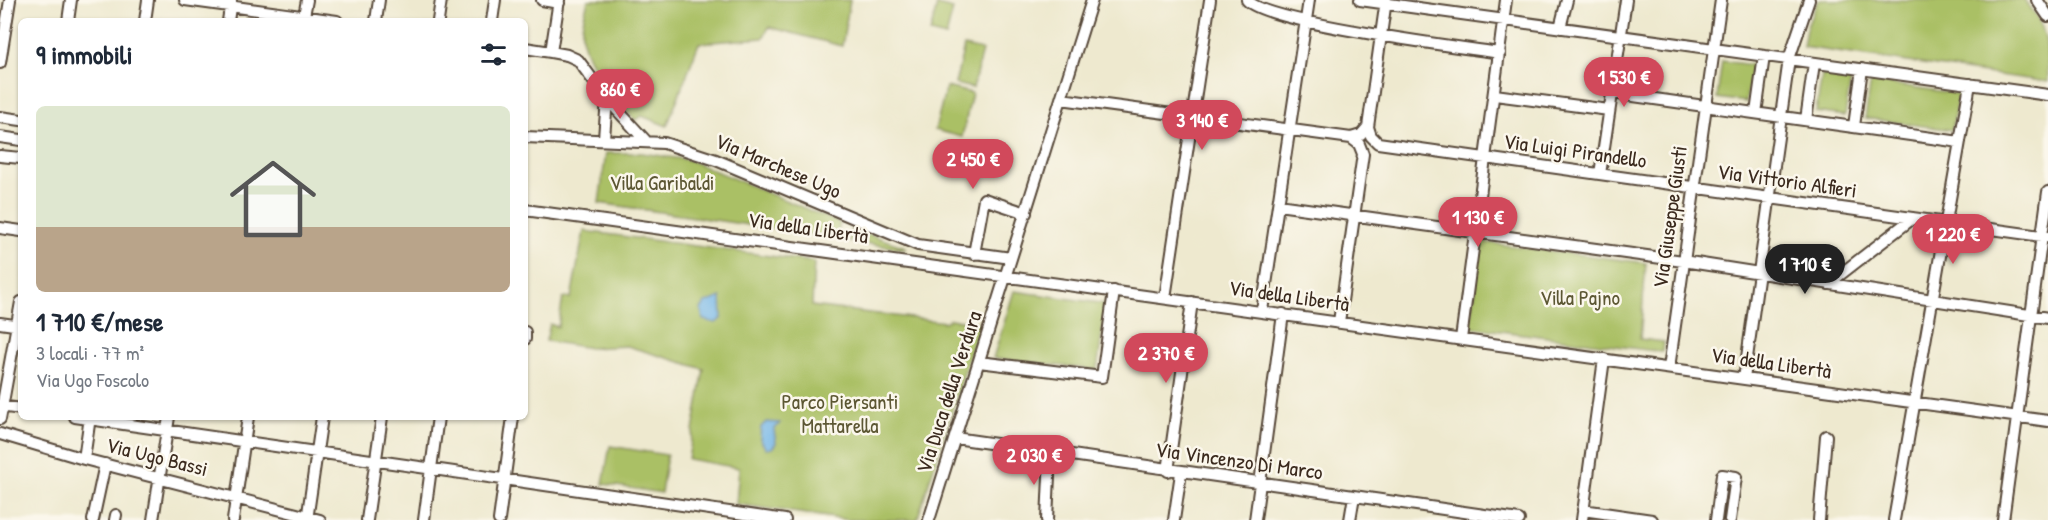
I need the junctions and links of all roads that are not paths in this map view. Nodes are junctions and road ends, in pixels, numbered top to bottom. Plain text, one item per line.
1 (10, 0) edge
2 (71, 0) edge
3 (148, 0) edge
4 (185, 0) edge
5 (307, 0) edge
6 (379, 0) edge
7 (441, 0) edge
8 (495, 0) edge
9 (542, 0) edge
10 (1092, 0) edge
11 (1210, 0) edge
12 (1246, 0) edge
13 (1309, 0) edge
14 (1360, 0) edge
15 (1447, 0) edge
16 (1506, 0) edge
17 (1567, 0) edge
18 (1626, 0) edge
19 (1721, 0) edge
20 (1809, 0) edge
21 (2037, 0) edge
22 (559, 1) edge
23 (1386, 2) edge
24 (231, 3) edge
25 (1445, 12) junction
26 (2048, 16) edge
27 (68, 18) edge
28 (145, 18) edge
29 (228, 18) edge
30 (299, 18) edge
31 (304, 18) edge
32 (376, 18) edge
33 (438, 18) edge
34 (492, 18) edge
35 (1504, 20) junction
36 (1306, 22) junction
37 (1560, 28) junction
38 (1381, 35) junction
39 (1621, 37) junction
40 (528, 48) edge
41 (1714, 49) junction
42 (551, 52) junction
43 (1500, 53) junction
44 (1764, 56) junction
45 (1790, 59) junction
46 (0, 63) edge
47 (1814, 63) junction
48 (1862, 69) junction
49 (1970, 84) junction
50 (1612, 93) junction
51 (1495, 95) junction
52 (2048, 95) edge
53 (607, 99) junction
54 (1061, 99) junction
55 (1706, 106) junction
56 (1609, 110) junction
57 (1756, 113) junction
58 (1781, 116) junction
59 (0, 117) edge
60 (1193, 117) junction
61 (18, 120) edge
62 (1806, 120) junction
63 (1854, 126) junction
64 (1368, 127) junction
65 (1289, 130) junction
66 (0, 137) edge
67 (528, 137) edge
68 (604, 138) junction
69 (1352, 138) junction
70 (18, 140) edge
71 (645, 140) junction
72 (1960, 142) junction
73 (1378, 143) junction
74 (1363, 154) junction
75 (0, 156) edge
76 (18, 159) edge
77 (1486, 159) junction
78 (1600, 174) junction
79 (1694, 188) junction
80 (2048, 192) edge
81 (1769, 198) junction
82 (1278, 205) junction
83 (528, 210) edge
84 (1026, 213) junction
85 (1354, 217) junction
86 (1914, 218) junction
87 (1946, 223) junction
88 (0, 228) edge
89 (18, 231) edge
90 (1475, 234) junction
91 (2045, 237) edge
92 (974, 254) junction
93 (1011, 258) junction
94 (1683, 261) junction
95 (1758, 274) junction
96 (1006, 276) junction
97 (1828, 284) junction
98 (1114, 291) junction
99 (1165, 298) junction
100 (1192, 302) junction
101 (1932, 302) junction
102 (1262, 311) junction
103 (1283, 314) junction
104 (2030, 316) junction
105 (2048, 318) edge
106 (1339, 322) junction
107 (0, 323) edge
108 (18, 326) edge
109 (18, 330) edge
110 (1461, 339) junction
111 (1604, 359) junction
112 (979, 362) junction
113 (1669, 368) junction
114 (1744, 379) junction
115 (1916, 403) junction
116 (1, 406) edge
117 (18, 409) edge
118 (2017, 417) junction
119 (0, 419) edge
120 (89, 420) edge
121 (102, 420) edge
122 (168, 420) edge
123 (248, 420) edge
124 (322, 420) edge
125 (382, 420) edge
126 (438, 420) edge
127 (513, 420) edge
128 (2048, 421) edge
129 (166, 430) junction
130 (0, 434) edge
131 (1826, 436) dead end
132 (955, 438) junction
133 (244, 442) junction
134 (316, 453) junction
135 (1050, 454) junction
136 (84, 459) junction
137 (375, 461) junction
138 (105, 464) junction
139 (430, 470) junction
140 (1168, 471) junction
141 (1181, 473) junction
142 (159, 478) junction
143 (504, 481) junction
144 (1259, 484) junction
145 (1354, 496) junction
146 (236, 498) junction
147 (1448, 515) edge
148 (1583, 515) edge
149 (307, 518) edge
150 (1622, 518) edge
151 (93, 520) edge
152 (153, 520) edge
153 (233, 520) edge
154 (320, 520) edge
155 (368, 520) edge
156 (424, 520) edge
157 (499, 520) edge
158 (785, 520) edge
159 (929, 520) edge
160 (1047, 520) edge
161 (1174, 520) edge
162 (1254, 520) edge
163 (1350, 520) edge
164 (1519, 520) edge
165 (1652, 520) edge
166 (1716, 520) edge
167 (1730, 520) edge
168 (1819, 520) edge
169 (1894, 520) edge
170 (2003, 520) edge

1 - 46 street
2 - 27 street
3 - 28 street
4 - 24 street
5 - 31 street
6 - 32 street
7 - 33 street
8 - 34 street
9 - 22 street
10 - 54 street, Via Duca della Verdura
11 - 60 street
12 - 36 street
13 - 36 street
14 - 23 street
15 - 25 street
16 - 35 street
17 - 37 street
18 - 39 street
19 - 41 street, Via Giuseppe Giusti
20 - 45 street
21 - 26 street
22 - 42 street
23 - 25 street
23 - 38 street
24 - 29 street
24 - 30 street
25 - 35 street
35 - 37 street
35 - 43 street
36 - 38 street
36 - 65 street
37 - 39 street
38 - 43 street
38 - 64 street
39 - 41 street
39 - 50 street
40 - 42 street
41 - 44 street
41 - 55 street, Via Giuseppe Giusti
42 - 53 street
43 - 51 street
44 - 45 street
44 - 57 street
45 - 47 street
45 - 58 street
47 - 48 street
47 - 62 street
48 - 49 street
48 - 63 street
49 - 52 street
49 - 72 street
50 - 55 street
50 - 56 street
51 - 56 street
51 - 77 street
53 - 68 street
53 - 71 street
54 - 60 street
54 - 84 street, Via Duca della Verdura
55 - 57 street
55 - 79 street, Via Giuseppe Giusti
56 - 78 street
57 - 58 street
58 - 62 street
58 - 81 street
59 - 61 street
60 - 65 street
60 - 99 street
62 - 63 street
63 - 72 street
64 - 69 street
64 - 73 street
65 - 69 street
65 - 82 street
66 - 70 street
67 - 68 street, Via Marchese Ugo
68 - 71 street, Via Marchese Ugo
69 - 74 street
71 - 92 street, Via Marchese Ugo
72 - 87 street
73 - 74 street
73 - 77 street, Via Luigi Pirandello
74 - 85 street
75 - 76 street
77 - 78 street, Via Luigi Pirandello
77 - 90 street
78 - 79 street, Via Luigi Pirandello
79 - 81 street, Via Vittorio Alfieri
79 - 94 street, Via Giuseppe Giusti
80 - 91 street
81 - 86 street, Via Vittorio Alfieri
81 - 95 street
82 - 85 street
82 - 102 street
83 - 96 street, Via della Libertà
84 - 92 street
84 - 93 street, Via Duca della Verdura
85 - 90 street
85 - 106 street
86 - 87 street, Via Vittorio Alfieri
86 - 97 street
87 - 91 street, Via Vittorio Alfieri
87 - 101 street
88 - 89 street
90 - 94 street
90 - 110 street
91 - 104 street
92 - 93 street, Via Marchese Ugo
93 - 96 street, Via Duca della Verdura
94 - 95 street
94 - 113 street, Via Giuseppe Giusti
95 - 97 street
95 - 114 street
96 - 98 street, Via della Libertà
96 - 112 street, Via Duca della Verdura
97 - 101 street
98 - 99 street, Via della Libertà
98 - 112 street
99 - 100 street, Via della Libertà
100 - 102 street, Via della Libertà
100 - 140 street
101 - 104 street
101 - 115 street
102 - 103 street, Via della Libertà
103 - 106 street, Via della Libertà
103 - 144 street
104 - 105 street
104 - 118 street
106 - 110 street, Via della Libertà
107 - 108 street
109 - 116 street
110 - 111 street, Via della Libertà
111 - 113 street, Via della Libertà
111 - 148 street
112 - 132 street, Via Duca della Verdura
113 - 114 street, Via della Libertà
114 - 115 street, Via della Libertà
115 - 118 street, Via della Libertà
115 - 169 street
116 - 117 street
116 - 119 street
118 - 128 street, Via della Libertà
118 - 170 street
120 - 136 street
121 - 129 street
122 - 129 street
123 - 133 street
124 - 134 street
125 - 137 street
126 - 139 street
127 - 143 street
129 - 133 street
129 - 142 street
130 - 136 street, Via Ugo Bassi
131 - 168 street
132 - 135 street, Via Vincenzo Di Marco
132 - 159 street, Via Duca della Verdura
133 - 134 street
133 - 146 street
134 - 137 street
134 - 149 street
135 - 140 street, Via Vincenzo Di Marco
135 - 160 street
136 - 138 street, Via Ugo Bassi
137 - 139 street
137 - 155 street
138 - 142 street, Via Ugo Bassi
138 - 151 street
139 - 143 street
139 - 156 street
140 - 141 street, Via Vincenzo Di Marco
141 - 144 street, Via Vincenzo Di Marco
141 - 161 street
142 - 146 street, Via Ugo Bassi
142 - 152 street
143 - 157 street
143 - 158 street
144 - 145 street, Via Vincenzo Di Marco
144 - 162 street
145 - 147 street, Via Vincenzo Di Marco
145 - 163 street
146 - 149 street, Via Ugo Bassi
146 - 153 street
147 - 164 street, Via Vincenzo Di Marco
148 - 150 street
149 - 154 street, Via Ugo Bassi
150 - 165 street
166 - 167 street

